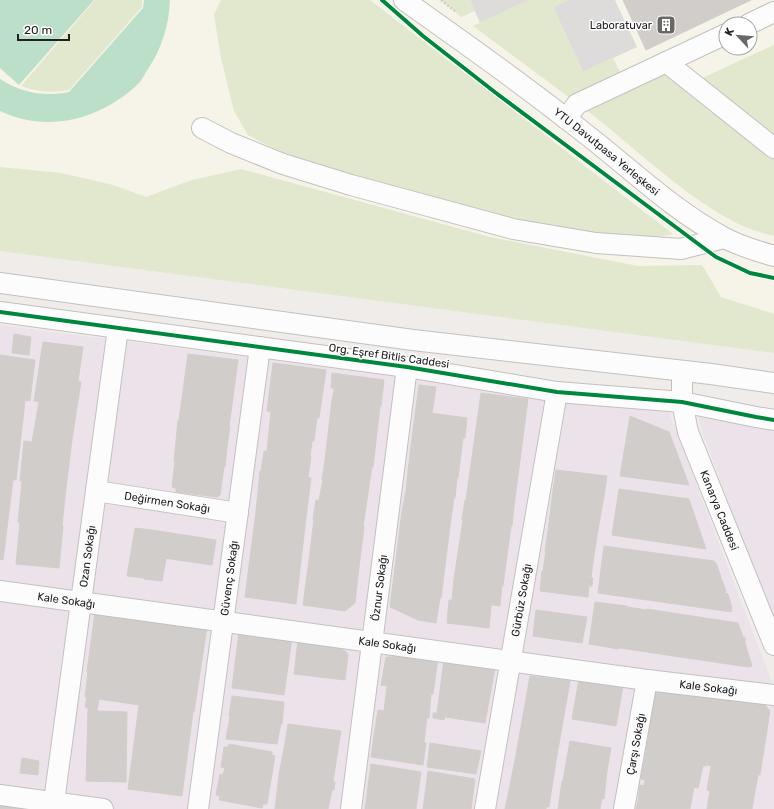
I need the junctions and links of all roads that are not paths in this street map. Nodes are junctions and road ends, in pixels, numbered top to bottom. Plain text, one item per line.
1 (404, 0) edge
2 (420, 0) edge
3 (774, 12) edge
4 (758, 19) edge
5 (448, 31) junction
6 (718, 38) edge
7 (666, 62) junction
8 (566, 119) junction
9 (202, 128) dead end
10 (774, 148) edge
11 (724, 238) junction
12 (774, 256) edge
13 (0, 283) edge
14 (0, 312) edge
15 (118, 328) junction
16 (260, 347) junction
17 (407, 367) junction
18 (682, 371) junction
19 (774, 383) edge
20 (557, 392) junction
21 (682, 402) junction
22 (774, 420) edge
23 (96, 491) junction
24 (238, 513) junction
25 (0, 592) edge
26 (81, 602) junction
27 (223, 622) junction
28 (773, 640) edge
29 (372, 642) junction
30 (510, 661) junction
31 (647, 680) junction
32 (774, 696) edge
33 (0, 795) edge
34 (54, 806) edge
35 (103, 809) edge
36 (198, 809) edge
37 (351, 809) edge
38 (485, 809) edge
39 (624, 809) edge

1 - 5 street, YTU Davutpasa Yerleşkesi
2 - 5 street, YTU Davutpasa Yerleşkesi
3 - 4 street
5 - 8 street, YTU Davutpasa Yerleşkesi
6 - 7 street
7 - 8 street
7 - 10 street
8 - 11 street, YTU Davutpasa Yerleşkesi
9 - 11 street
11 - 12 street, YTU Davutpasa Yerleşkesi
13 - 18 street, Org. Eşref Bitlis Caddesi
14 - 15 street, Org. Eşref Bitlis Caddesi
15 - 16 street, Org. Eşref Bitlis Caddesi
15 - 23 street, Ozan Sokağı
16 - 17 street, Org. Eşref Bitlis Caddesi
16 - 24 street, Güvenç Sokağı
17 - 20 street, Org. Eşref Bitlis Caddesi
17 - 29 street, Öznur Sokağı
18 - 19 street, Org. Eşref Bitlis Caddesi
18 - 21 street, Kanarya Caddesi
20 - 21 street, Org. Eşref Bitlis Caddesi
20 - 30 street, Gürbüz Sokağı
21 - 22 street, Org. Eşref Bitlis Caddesi
21 - 28 street, Kanarya Caddesi
23 - 24 street, Değirmen Sokağı
23 - 26 street, Ozan Sokağı
24 - 27 street, Güvenç Sokağı
25 - 26 street, Kale Sokağı
26 - 27 street, Kale Sokağı
26 - 34 street, Ozan Sokağı
27 - 29 street, Kale Sokağı
27 - 36 street, Güvenç Sokağı
29 - 30 street, Kale Sokağı
29 - 37 street, Öznur Sokağı
30 - 31 street, Kale Sokağı
30 - 38 street, Gürbüz Sokağı
31 - 32 street, Kale Sokağı
31 - 39 street, Çarşı Sokağı
33 - 34 street
34 - 35 street

